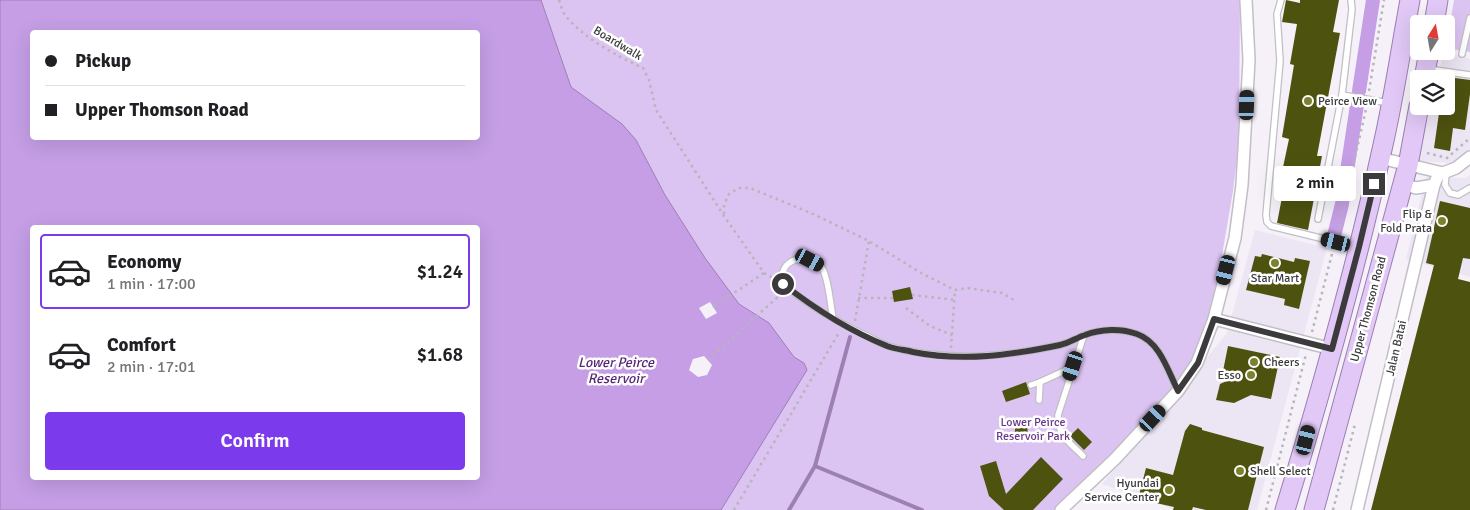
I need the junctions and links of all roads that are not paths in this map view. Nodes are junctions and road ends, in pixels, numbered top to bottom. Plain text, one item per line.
1 (1246, 0) edge
2 (1281, 0) edge
3 (1351, 0) edge
4 (1410, 0) edge
5 (1438, 0) edge
6 (1436, 15) edge
7 (1470, 18) edge
8 (1462, 54) dead end
9 (1426, 66) edge
10 (1470, 75) edge
11 (1342, 95) junction
12 (1392, 104) junction
13 (1417, 115) edge
14 (1470, 157) edge
15 (1380, 158) junction
16 (1408, 164) junction
17 (1442, 173) junction
18 (1402, 184) junction
19 (1434, 186) junction
20 (1470, 188) edge
21 (1318, 219) dead end
22 (1359, 247) junction
23 (833, 318) junction
24 (1214, 319) junction
25 (1084, 335) junction
26 (1332, 349) junction
27 (1073, 366) junction
28 (1040, 382) junction
29 (1031, 385) dead end
30 (1178, 391) junction
31 (1039, 400) dead end
32 (1083, 456) dead end
33 (1061, 510) edge
34 (1286, 510) edge
35 (1314, 510) edge
36 (1357, 510) edge

1 - 24 street
2 - 22 lane
3 - 11 lane
4 - 12 main road, Upper Thomson Road
5 - 6 main road
7 - 8 lane
9 - 10 lane
11 - 12 lane
11 - 21 lane
12 - 15 main road, Upper Thomson Road
13 - 16 main road, Upper Thomson Road
14 - 17 street
15 - 16 street
15 - 22 main road, Upper Thomson Road
16 - 17 street
16 - 18 main road, Upper Thomson Road
17 - 19 street, Jalan Batai
17 - 20 lane
18 - 19 street
18 - 35 main road, Upper Thomson Road
19 - 36 street, Jalan Batai
22 - 26 main road, Upper Thomson Road
23 - 23 lane
23 - 25 lane
24 - 26 street, Upper Thomson Road
24 - 30 street
25 - 27 lane
25 - 30 lane
26 - 34 main road, Upper Thomson Road
27 - 28 lane
27 - 32 lane
28 - 29 lane
28 - 31 lane
30 - 33 street

